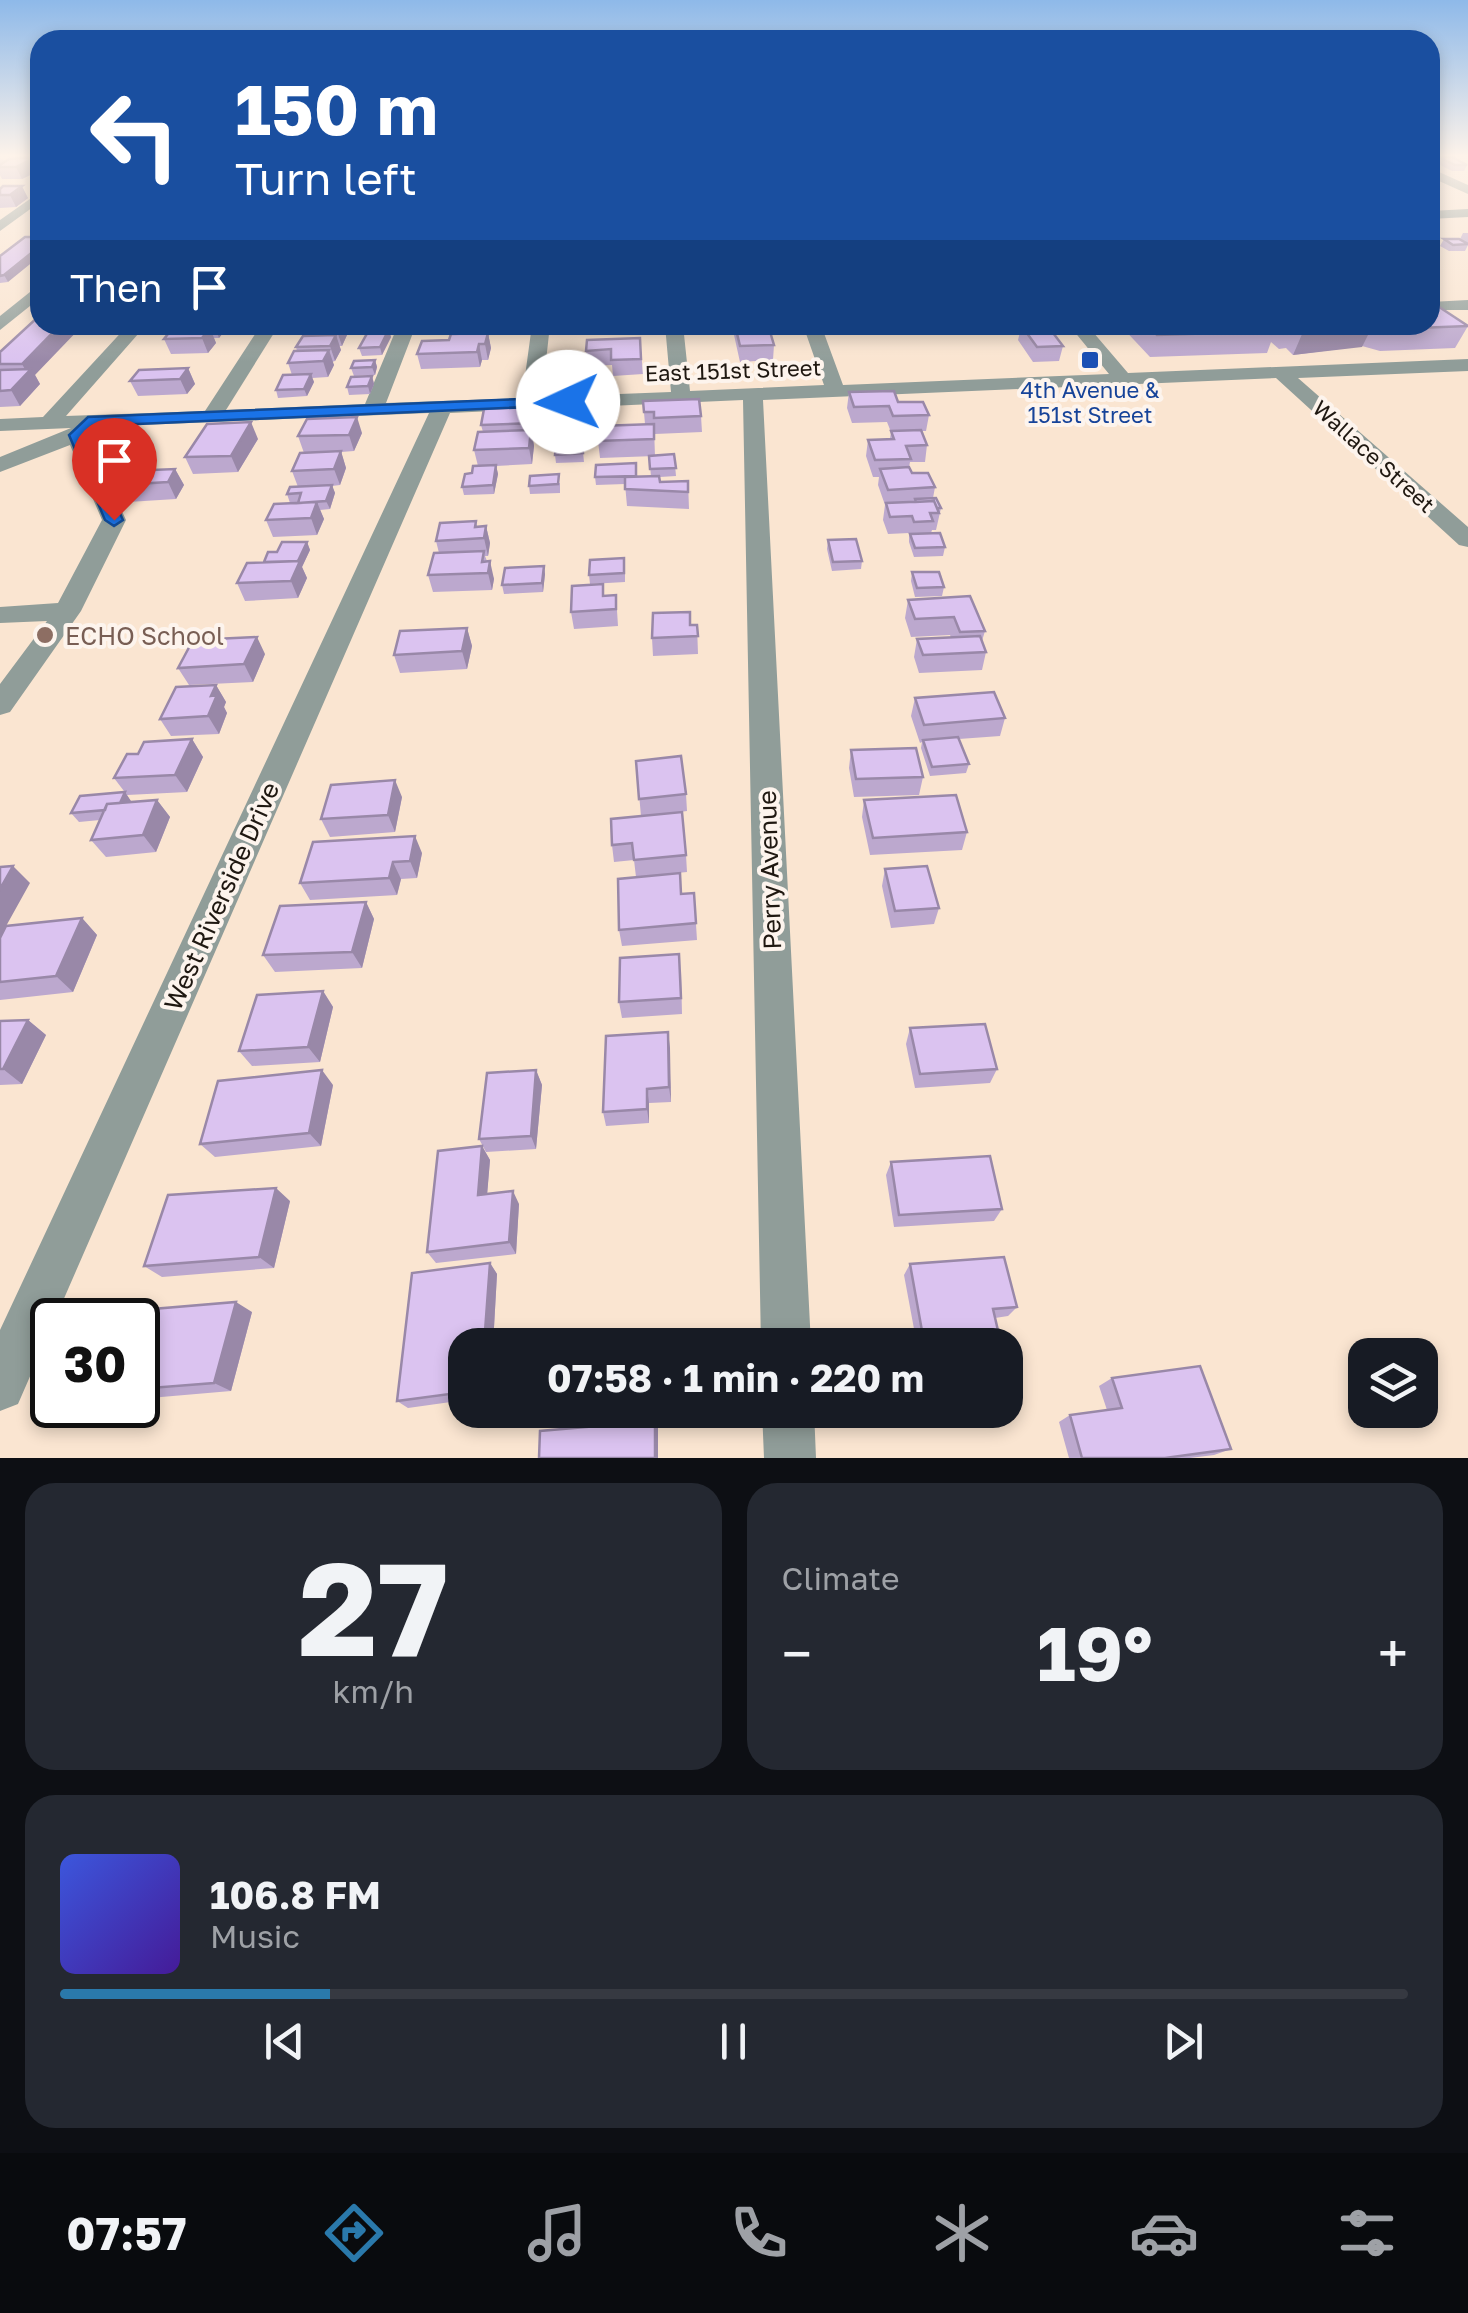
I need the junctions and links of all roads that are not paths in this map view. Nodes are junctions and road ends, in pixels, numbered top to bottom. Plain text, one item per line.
1 (30, 298) edge
2 (0, 304) edge
3 (24, 304) junction
4 (1440, 304) edge
5 (1468, 305) edge
6 (1440, 310) edge
7 (0, 325) edge
8 (1468, 328) edge
9 (128, 335) edge
10 (264, 335) edge
11 (403, 335) edge
12 (540, 335) edge
13 (675, 335) edge
14 (816, 335) edge
15 (1086, 335) edge
16 (1468, 365) edge
17 (1280, 372) junction
18 (1123, 379) junction
19 (836, 391) junction
20 (753, 394) junction
21 (681, 397) junction
22 (531, 403) junction
23 (442, 407) junction
24 (373, 410) junction
25 (212, 416) junction
26 (49, 423) junction
27 (0, 425) edge
28 (82, 428) junction
29 (0, 465) edge
30 (1468, 540) edge
31 (68, 611) junction
32 (0, 615) edge
33 (0, 706) edge
34 (785, 1328) edge
35 (0, 1386) edge
36 (789, 1428) edge
37 (790, 1458) edge

1 - 3 street
2 - 3 street
3 - 7 street
4 - 5 street
6 - 8 street
9 - 26 street
10 - 25 street
11 - 24 street
12 - 22 street
13 - 21 street
14 - 19 street
15 - 18 street
16 - 17 street, East 151st Street
17 - 18 street, East 151st Street
17 - 30 street, Wallace Street
18 - 19 street, East 151st Street
19 - 20 street, East 151st Street
20 - 21 street, East 151st Street
20 - 34 street, Perry Avenue
21 - 22 street, East 151st Street
22 - 23 street, East 151st Street
23 - 24 street, East 151st Street
23 - 35 street, West Riverside Drive
24 - 25 street, East 151st Street
25 - 28 street, East 151st Street
26 - 27 street, East 151st Street
26 - 28 street, East 151st Street
28 - 29 street
28 - 31 street
31 - 32 street
31 - 33 street
36 - 37 street

